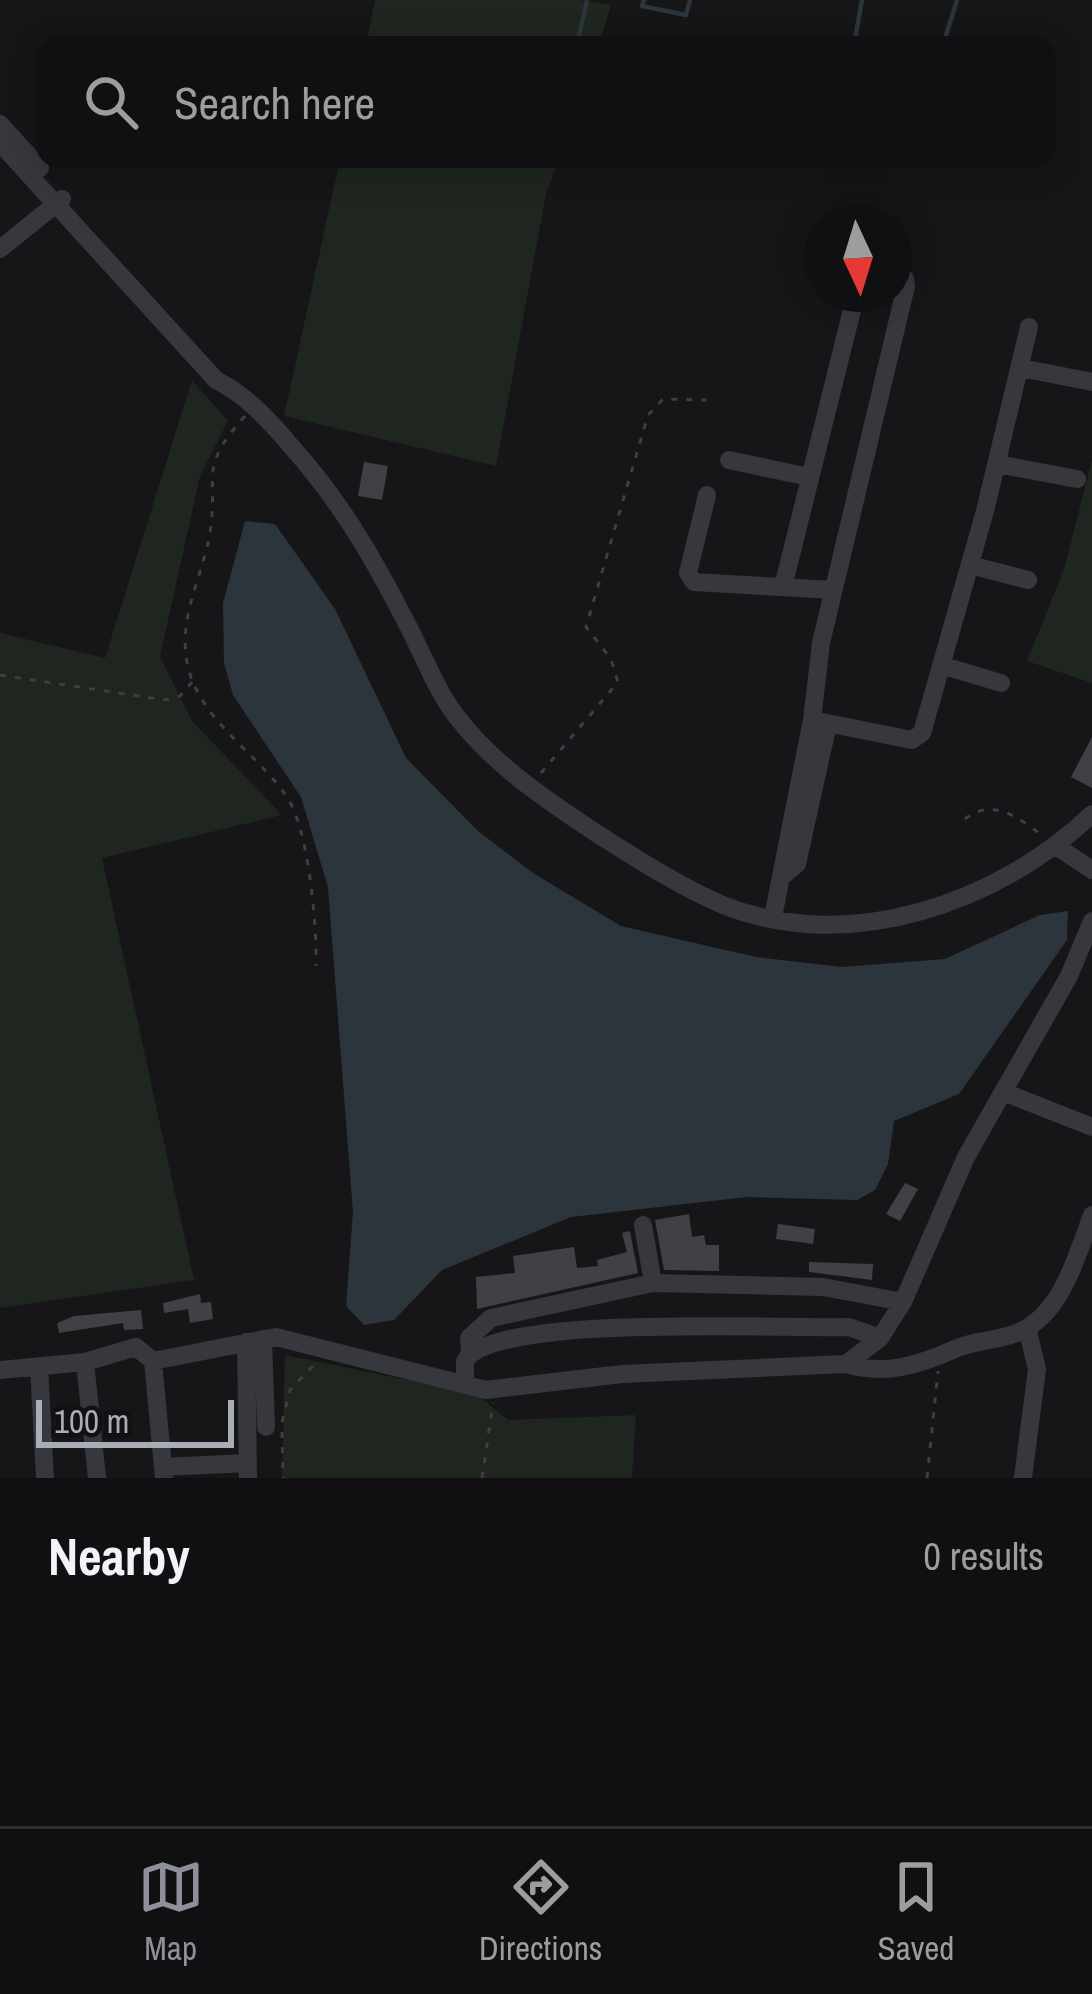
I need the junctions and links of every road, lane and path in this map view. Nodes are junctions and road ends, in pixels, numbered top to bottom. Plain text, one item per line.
1 (0, 124) edge
2 (3, 151) edge
3 (60, 201) junction
4 (0, 249) edge
5 (851, 312) edge
6 (900, 312) edge
7 (1029, 327) dead end
8 (1021, 368) junction
9 (1092, 382) edge
10 (706, 400) dead end
11 (254, 406) junction
12 (729, 460) dead end
13 (997, 464) junction
14 (809, 477) junction
15 (1077, 479) dead end
16 (707, 495) dead end
17 (970, 565) junction
18 (1028, 580) dead end
19 (783, 587) junction
20 (833, 590) junction
21 (941, 665) junction
22 (0, 675) edge
23 (193, 681) junction
24 (1000, 683) dead end
25 (820, 722) junction
26 (527, 788) junction
27 (1092, 814) edge
28 (965, 819) dead end
29 (1057, 847) junction
30 (1092, 870) edge
31 (773, 917) junction
32 (1092, 921) edge
33 (316, 966) dead end
34 (1006, 1093) junction
35 (1092, 1127) edge
36 (1092, 1215) edge
37 (643, 1226) dead end
38 (653, 1283) junction
39 (903, 1302) junction
40 (1027, 1328) junction
41 (880, 1339) junction
42 (255, 1341) junction
43 (325, 1351) junction
44 (470, 1353) junction
45 (939, 1358) junction
46 (153, 1360) junction
47 (86, 1362) junction
48 (846, 1364) junction
49 (39, 1367) junction
50 (0, 1370) edge
51 (465, 1384) junction
52 (487, 1390) junction
53 (266, 1427) dead end
54 (248, 1471) edge
55 (164, 1472) edge
56 (45, 1478) edge
57 (97, 1478) edge
58 (283, 1478) edge
59 (482, 1478) edge
60 (927, 1478) edge
61 (1023, 1478) edge

1 - 3 street
2 - 3 street
3 - 4 street
3 - 11 street
5 - 14 street
6 - 20 street
7 - 8 street
8 - 9 street
8 - 13 street
10 - 26 path
11 - 23 path
11 - 26 street
12 - 14 street
13 - 15 street
13 - 17 street
14 - 19 street
16 - 19 street
17 - 18 street
17 - 21 street
19 - 20 street
20 - 25 street
21 - 24 street
21 - 25 street
22 - 23 path
23 - 33 path
25 - 31 street
26 - 31 street
27 - 29 street
28 - 29 path
29 - 30 street
29 - 31 street
32 - 34 street
34 - 35 street
34 - 39 street
36 - 40 street
37 - 38 street
38 - 39 street
38 - 44 street
39 - 41 street
40 - 45 street
40 - 61 street
41 - 44 street
41 - 48 street
42 - 43 street
42 - 46 street
42 - 53 street
42 - 54 street
43 - 51 street
43 - 58 path
44 - 51 street
45 - 48 street
45 - 60 path
46 - 47 street
46 - 55 street
47 - 49 street
47 - 57 street
48 - 52 street
49 - 50 street
49 - 56 street
51 - 52 street
52 - 59 path
54 - 55 street

